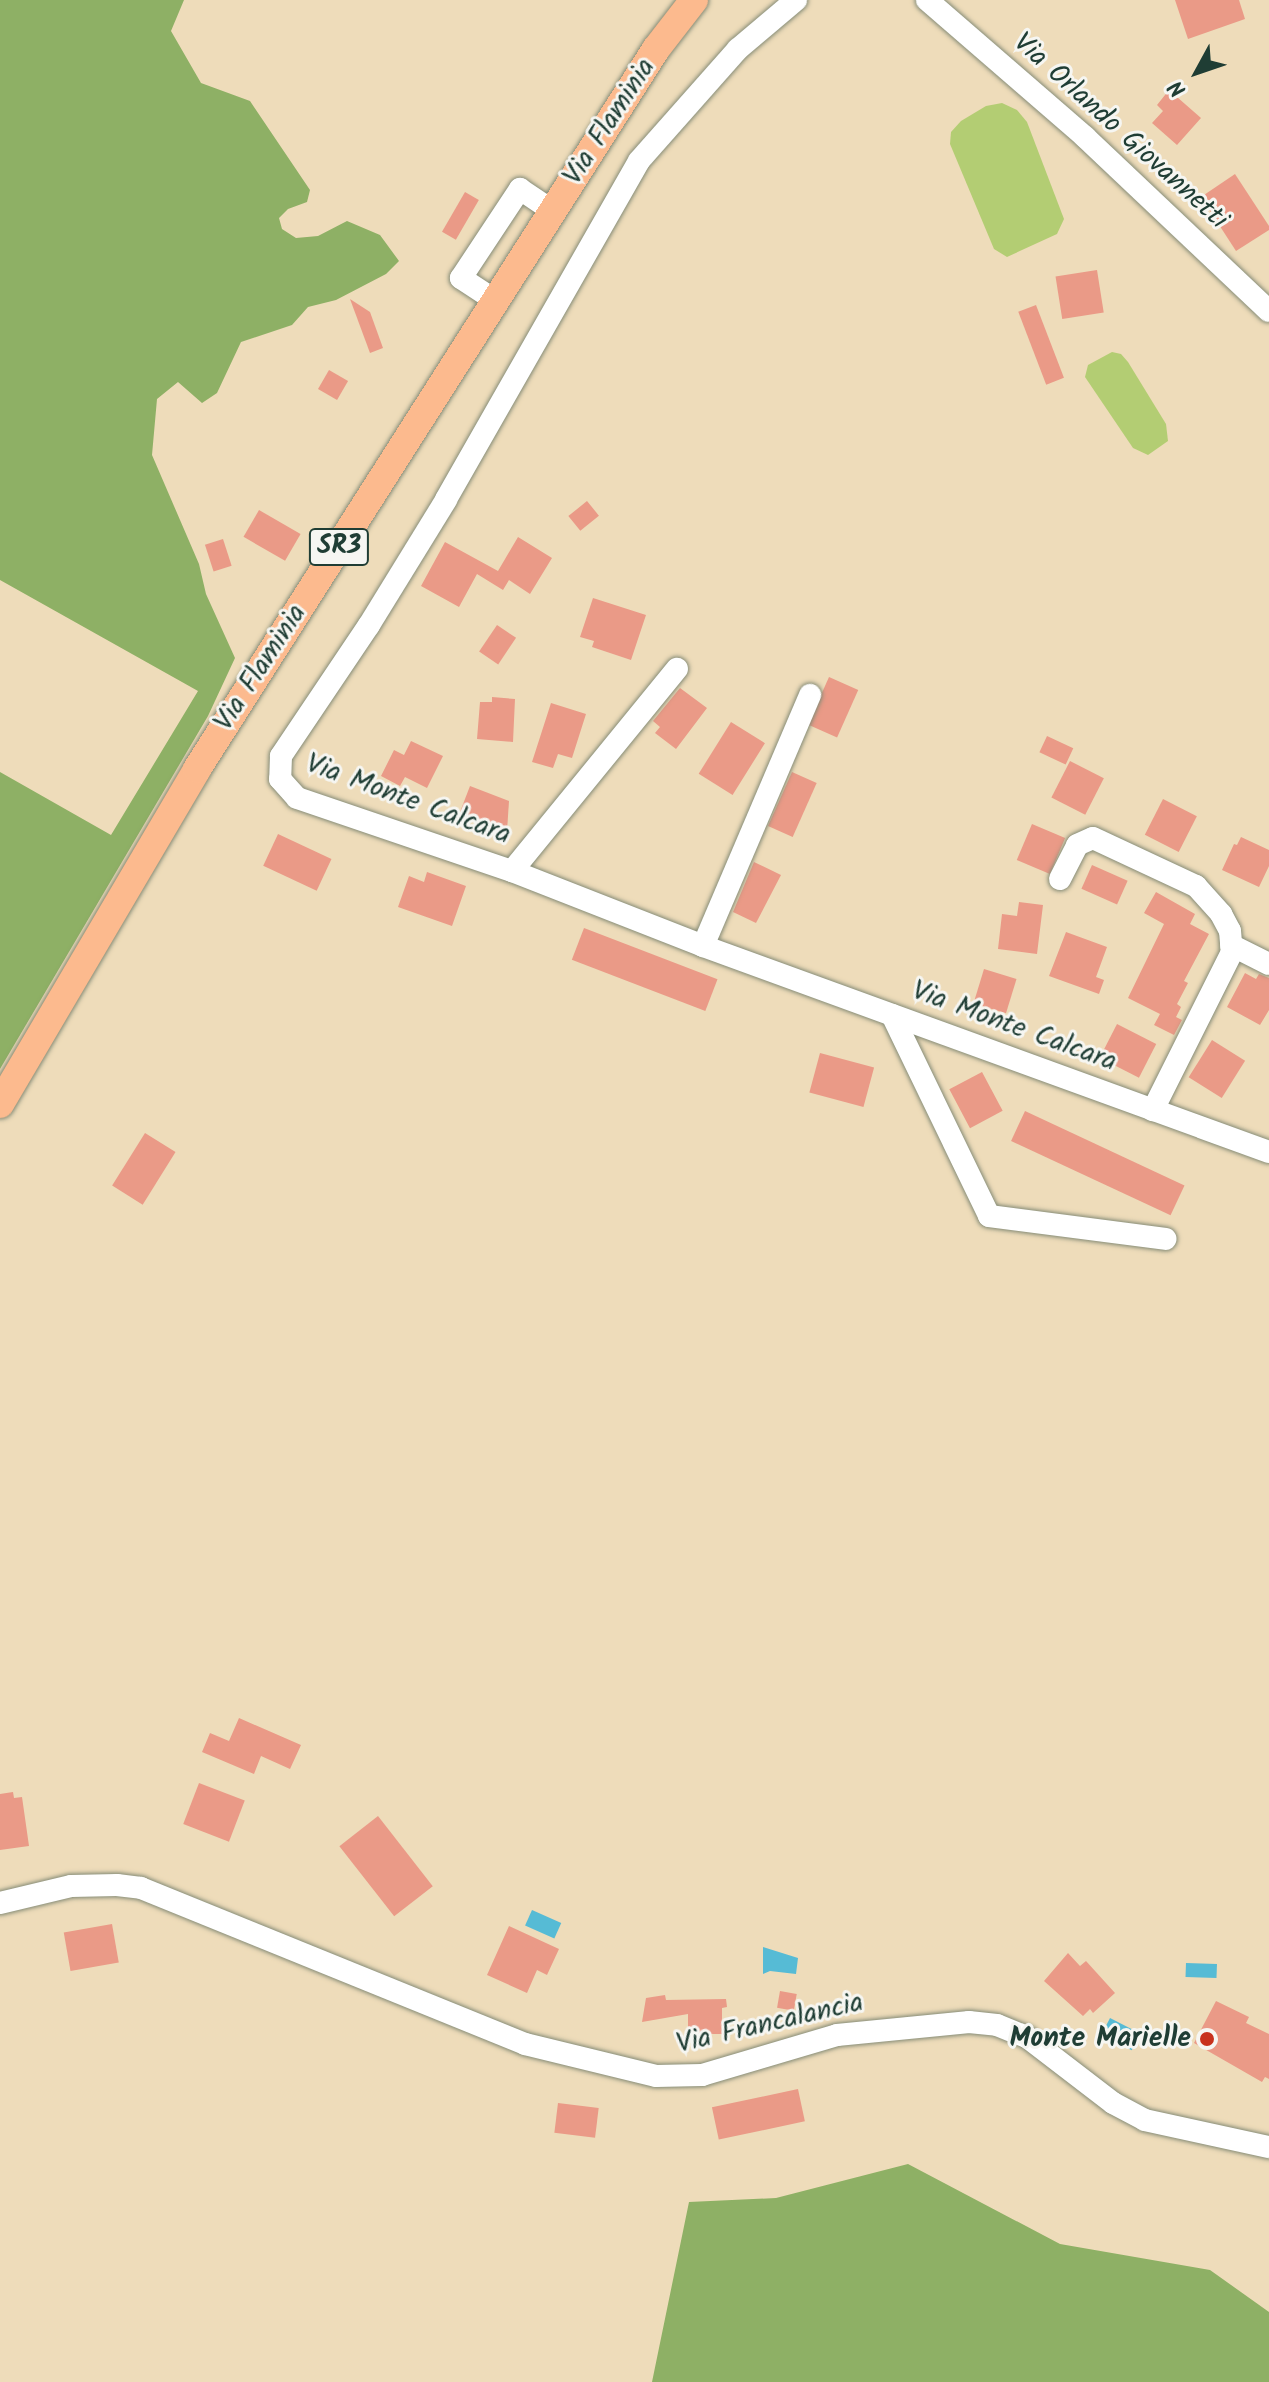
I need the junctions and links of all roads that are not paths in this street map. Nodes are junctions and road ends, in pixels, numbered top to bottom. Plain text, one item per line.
1 (694, 0) edge
2 (796, 0) edge
3 (927, 0) edge
4 (553, 211) junction
5 (496, 301) junction
6 (1269, 311) edge
7 (677, 669) dead end
8 (810, 695) dead end
9 (512, 871) junction
10 (1060, 879) dead end
11 (1231, 945) junction
12 (703, 946) junction
13 (1269, 964) edge
14 (892, 1015) junction
15 (0, 1104) edge
16 (1153, 1110) junction
17 (1269, 1152) edge
18 (1166, 1239) dead end
19 (0, 1903) edge
20 (1269, 2147) edge

1 - 4 main road, Via Flaminia / SR3
2 - 9 street, Via Monte Calcara
3 - 6 street, Via Orlando Giovannetti
4 - 5 main road, Via Flaminia / SR3
4 - 5 street
5 - 15 main road, Via Flaminia / SR3
7 - 9 street
8 - 12 street
9 - 12 street, Via Monte Calcara
10 - 11 street
11 - 13 street
11 - 16 street
12 - 14 street, Via Monte Calcara
14 - 16 street, Via Monte Calcara
14 - 18 street
16 - 17 street, Via Monte Calcara
19 - 20 street, Via Francalancia

